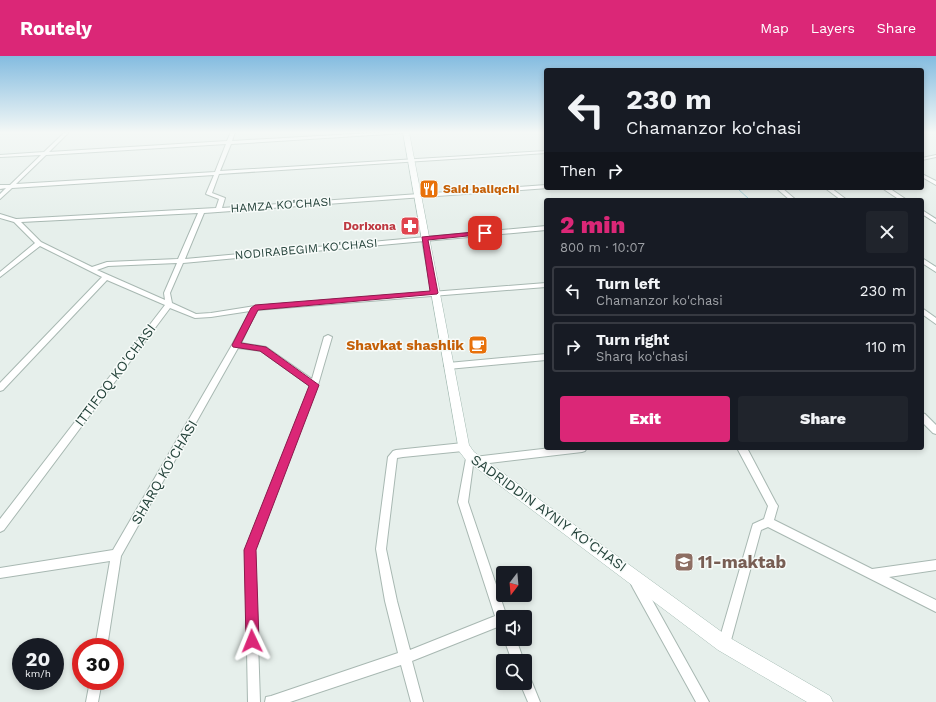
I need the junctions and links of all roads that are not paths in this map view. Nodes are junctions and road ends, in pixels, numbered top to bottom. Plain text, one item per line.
1 (36, 162) edge
2 (221, 162) edge
3 (378, 162) edge
4 (410, 162) edge
5 (217, 173) junction
6 (924, 176) edge
7 (936, 184) edge
8 (12, 186) junction
9 (544, 186) edge
10 (0, 187) edge
11 (781, 190) edge
12 (831, 190) edge
13 (889, 190) edge
14 (417, 195) junction
15 (0, 198) edge
16 (791, 198) edge
17 (841, 198) edge
18 (901, 198) edge
19 (219, 209) junction
20 (202, 211) junction
21 (924, 213) edge
22 (0, 216) edge
23 (16, 221) junction
24 (936, 222) edge
25 (544, 228) edge
26 (424, 238) junction
27 (39, 243) junction
28 (181, 261) junction
29 (924, 261) edge
30 (91, 270) junction
31 (936, 270) edge
32 (0, 275) edge
33 (106, 278) junction
34 (544, 285) edge
35 (434, 293) junction
36 (169, 305) junction
37 (255, 308) junction
38 (924, 312) edge
39 (936, 322) edge
40 (328, 337) dead end
41 (236, 345) junction
42 (544, 357) edge
43 (448, 366) junction
44 (314, 385) junction
45 (0, 388) edge
46 (924, 418) edge
47 (936, 431) edge
48 (550, 450) edge
49 (743, 450) edge
50 (469, 455) junction
51 (768, 522) junction
52 (0, 527) edge
53 (116, 556) junction
54 (936, 565) edge
55 (0, 573) edge
56 (631, 574) junction
57 (871, 574) junction
58 (936, 606) edge
59 (500, 610) edge
60 (496, 623) edge
61 (102, 638) edge
62 (724, 644) junction
63 (406, 657) junction
64 (94, 690) edge
65 (529, 690) edge
66 (92, 702) edge
67 (254, 702) edge
68 (271, 702) edge
69 (417, 702) edge
70 (534, 702) edge
71 (703, 702) edge
72 (824, 702) edge

1 - 8 street
2 - 5 street
3 - 5 street
4 - 14 street, SADRIDDIN AYNIY KO'CHASI
5 - 8 street
5 - 19 street
6 - 7 street
8 - 10 street
8 - 15 street
9 - 14 street, HAMZA KO'CHASI
11 - 16 street
12 - 17 street
13 - 18 street
14 - 19 street, HAMZA KO'CHASI
14 - 26 street, SADRIDDIN AYNIY KO'CHASI
19 - 20 street, HAMZA KO'CHASI
20 - 23 street, HAMZA KO'CHASI
20 - 28 street
21 - 24 street
22 - 23 street
23 - 27 street
25 - 26 street, NODIRABEGIM KO'CHASI
26 - 28 street, NODIRABEGIM KO'CHASI
26 - 35 street, SADRIDDIN AYNIY KO'CHASI
27 - 30 street
27 - 32 street
28 - 30 street, NODIRABEGIM KO'CHASI
28 - 36 street
29 - 31 street
30 - 33 street
33 - 36 street
33 - 45 street
34 - 35 street
35 - 37 street
35 - 43 street, SADRIDDIN AYNIY KO'CHASI
36 - 37 street
36 - 52 street, ITTIFOQ KO'CHASI
37 - 41 street, SHARQ KO'CHASI
38 - 39 street
40 - 44 street
41 - 44 street
41 - 53 street, SHARQ KO'CHASI
42 - 43 street
43 - 50 street, SADRIDDIN AYNIY KO'CHASI
44 - 67 street
46 - 47 street
48 - 50 street
49 - 51 street
50 - 56 street, SADRIDDIN AYNIY KO'CHASI
50 - 59 street
50 - 63 street
51 - 57 street
51 - 62 street
53 - 55 street
53 - 61 street, SHARQ KO'CHASI
54 - 57 street
56 - 62 street, SADRIDDIN AYNIY KO'CHASI
56 - 71 street
57 - 58 street
60 - 63 street
62 - 72 street, SADRIDDIN AYNIY KO'CHASI
63 - 68 street
63 - 69 street
64 - 66 street
65 - 70 street

